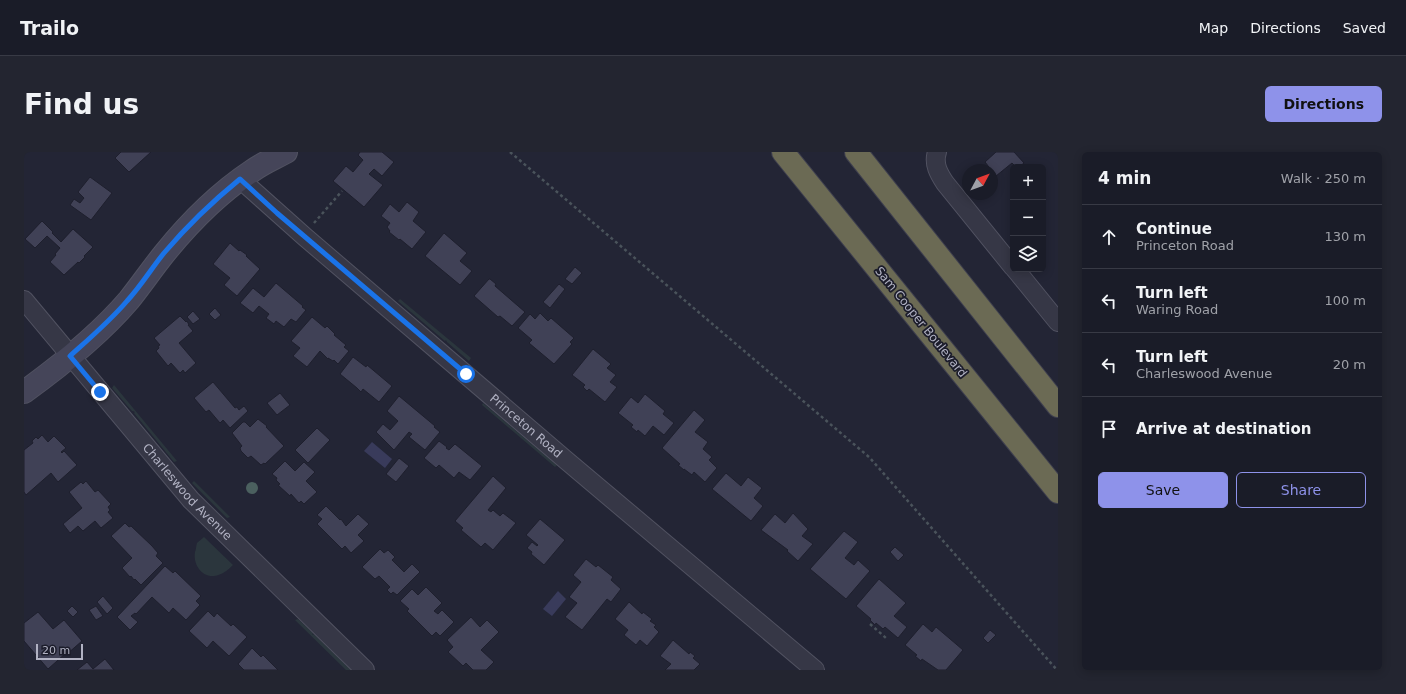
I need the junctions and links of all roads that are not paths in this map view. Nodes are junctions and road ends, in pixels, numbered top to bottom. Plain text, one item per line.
1 (286, 152) edge
2 (783, 152) edge
3 (856, 152) edge
4 (937, 152) edge
5 (240, 179) junction
6 (1010, 262) edge
7 (1017, 272) edge
8 (24, 300) edge
9 (1058, 322) edge
10 (70, 356) junction
11 (24, 392) edge
12 (1058, 406) edge
13 (1058, 492) edge
14 (365, 670) edge
15 (815, 670) edge

1 - 5 main road
2 - 13 highway, Sam Cooper Boulevard
3 - 12 highway
4 - 6 street
5 - 10 main road
5 - 15 street, Princeton Road
7 - 9 street
8 - 10 street, Charleswood Avenue
10 - 11 main road
10 - 14 street, Charleswood Avenue

